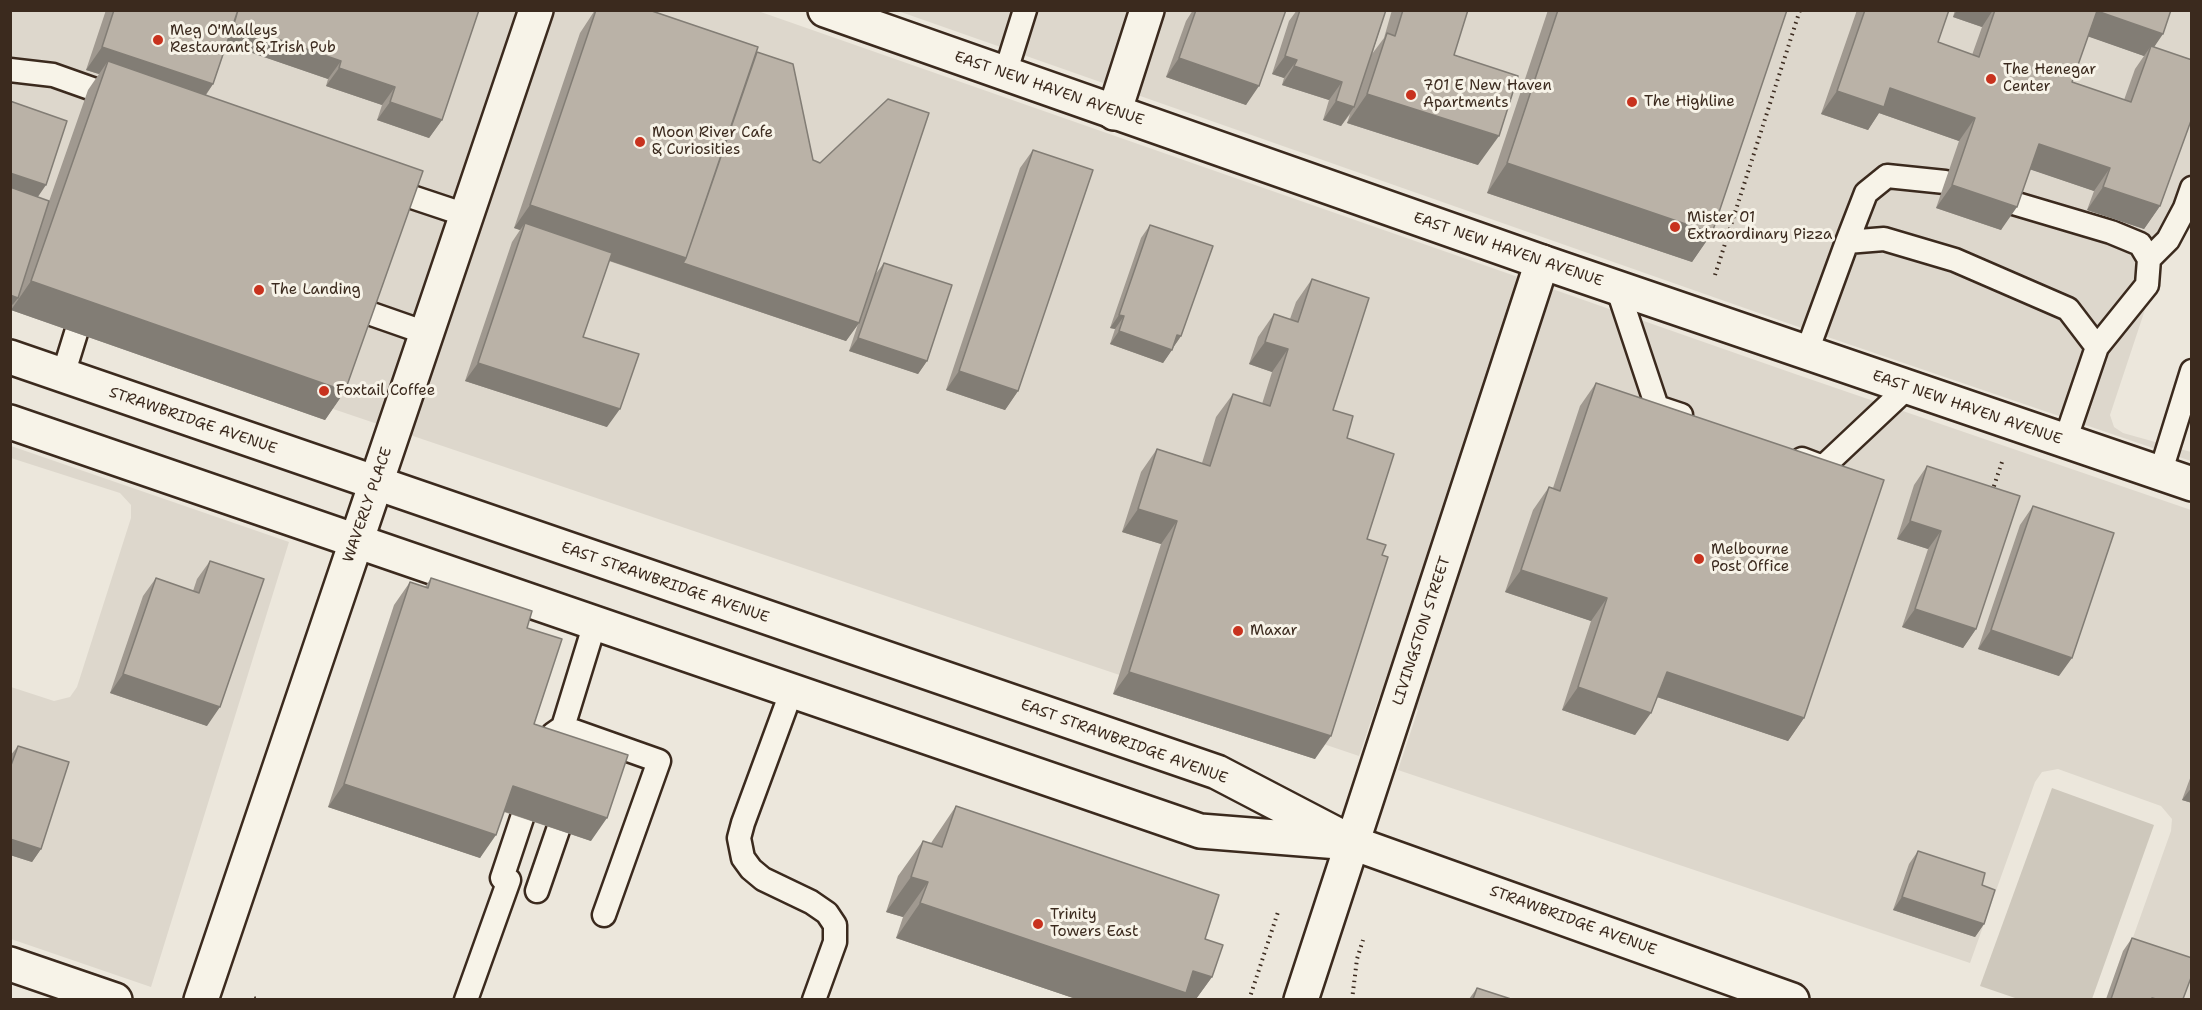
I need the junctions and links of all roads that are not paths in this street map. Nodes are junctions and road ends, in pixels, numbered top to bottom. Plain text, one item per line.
1 (536, 10) edge
2 (825, 10) edge
3 (1025, 10) edge
4 (1146, 10) edge
5 (10, 70) edge
6 (1005, 74) junction
7 (139, 106) edge
8 (1114, 113) junction
9 (365, 181) edge
10 (1944, 182) dead end
11 (2192, 188) edge
12 (2010, 202) edge
13 (466, 215) junction
14 (1847, 243) junction
15 (2149, 259) junction
16 (1542, 262) junction
17 (1617, 287) junction
18 (363, 311) edge
19 (76, 333) edge
20 (426, 333) junction
21 (2097, 347) junction
22 (1806, 354) junction
23 (10, 357) edge
24 (2192, 371) edge
25 (63, 375) junction
26 (1908, 387) junction
27 (10, 422) edge
28 (1702, 423) edge
29 (2065, 441) junction
30 (1779, 451) edge
31 (2160, 474) junction
32 (375, 484) junction
33 (2192, 484) edge
34 (356, 541) junction
35 (595, 623) junction
36 (792, 690) junction
37 (563, 727) junction
38 (540, 754) edge
39 (522, 818) edge
40 (558, 830) edge
41 (1353, 843) junction
42 (537, 891) dead end
43 (603, 915) dead end
44 (10, 964) edge
45 (115, 999) edge
46 (201, 999) edge
47 (466, 999) edge
48 (814, 999) edge
49 (1301, 999) edge
50 (1792, 999) edge

1 - 13 street, WAVERLY PLACE
2 - 6 street, EAST NEW HAVEN AVENUE
3 - 6 lane
4 - 8 street
5 - 7 lane
6 - 8 street, EAST NEW HAVEN AVENUE
8 - 16 street, EAST NEW HAVEN AVENUE
9 - 13 lane
10 - 14 lane
11 - 15 lane
12 - 15 lane
13 - 20 street, WAVERLY PLACE
14 - 21 lane
14 - 22 lane
15 - 21 lane
16 - 17 street, EAST NEW HAVEN AVENUE
16 - 41 street, LIVINGSTON STREET
17 - 22 street, EAST NEW HAVEN AVENUE
17 - 28 lane
18 - 20 lane
19 - 25 lane
20 - 32 street, WAVERLY PLACE
21 - 29 lane
22 - 26 street, EAST NEW HAVEN AVENUE
23 - 25 street, STRAWBRIDGE AVENUE
24 - 31 lane
25 - 32 street, STRAWBRIDGE AVENUE
26 - 29 street, EAST NEW HAVEN AVENUE
26 - 30 lane
27 - 34 street
29 - 31 street, EAST NEW HAVEN AVENUE
31 - 33 street, EAST NEW HAVEN AVENUE
32 - 34 street, WAVERLY PLACE
32 - 41 street, EAST STRAWBRIDGE AVENUE
34 - 35 street
34 - 46 street, WAVERLY PLACE
35 - 36 street
35 - 37 lane
36 - 41 street
36 - 48 lane
37 - 38 lane
37 - 43 lane
39 - 47 lane
40 - 42 lane
41 - 49 street, LIVINGSTON STREET
41 - 50 street, STRAWBRIDGE AVENUE
44 - 45 street

